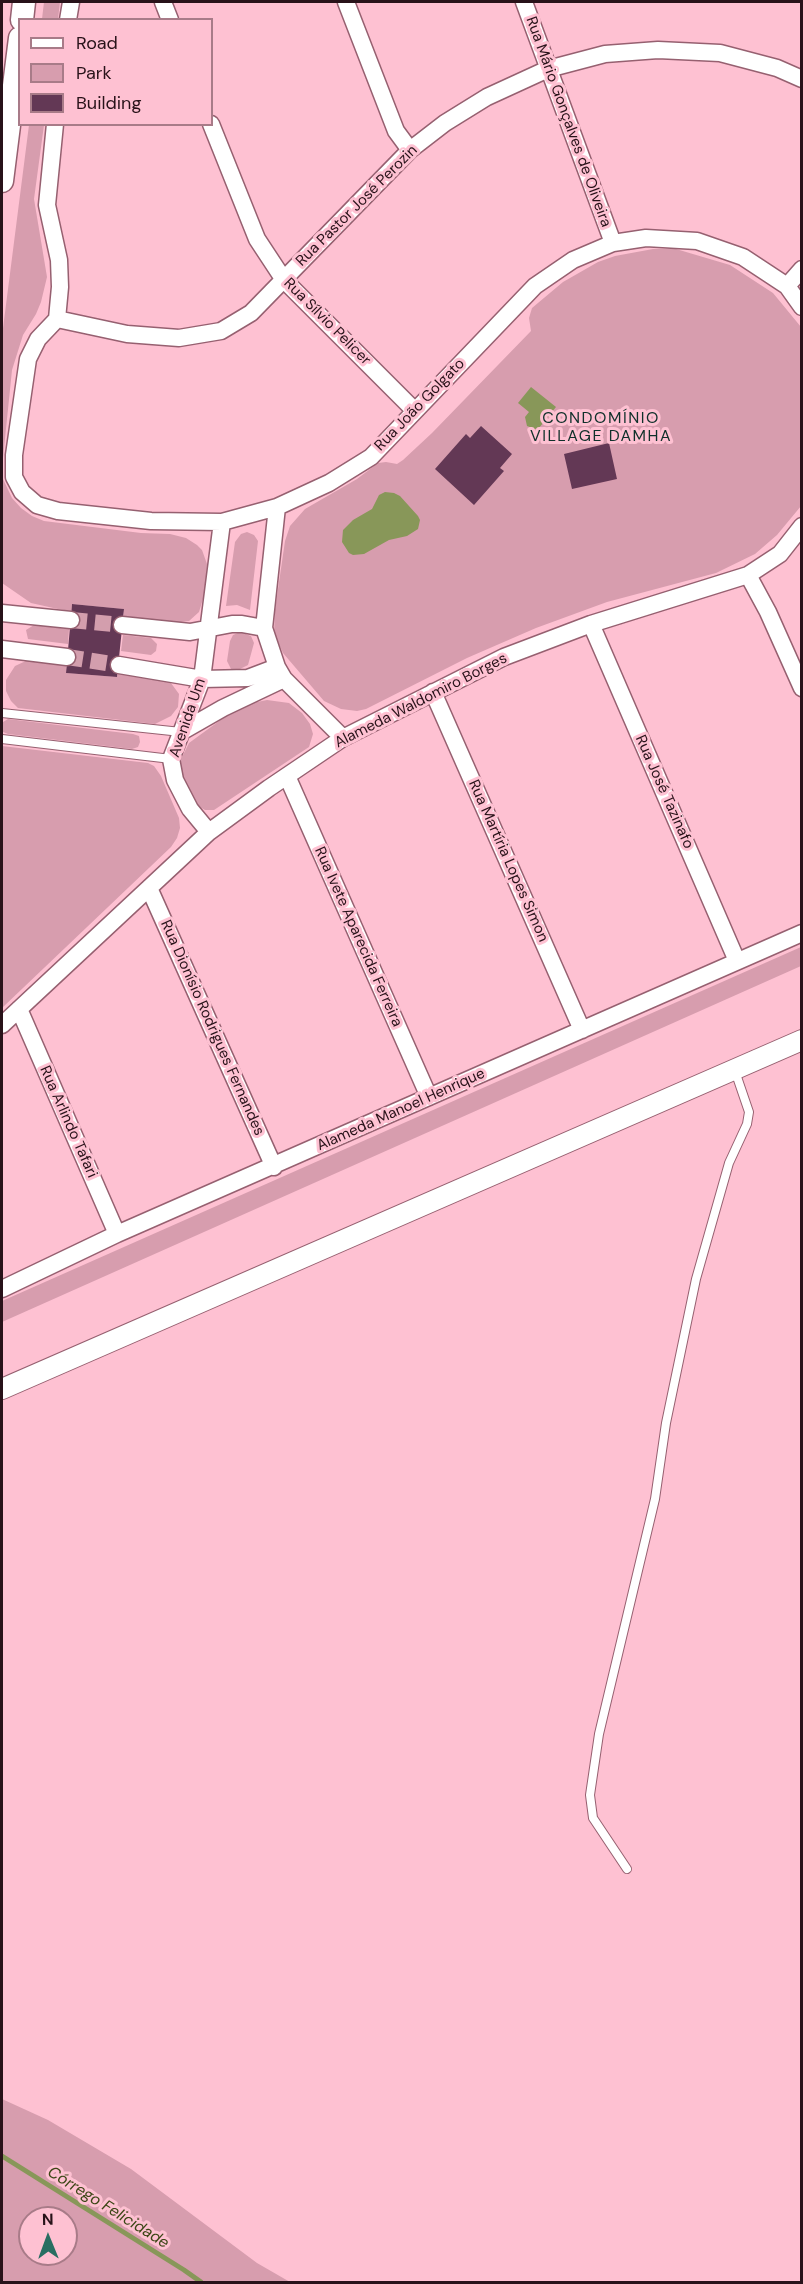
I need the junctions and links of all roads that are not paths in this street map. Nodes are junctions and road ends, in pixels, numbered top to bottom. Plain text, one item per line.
1 (24, 2) edge
2 (70, 2) edge
3 (163, 2) edge
4 (345, 2) edge
5 (524, 2) edge
6 (22, 18) edge
7 (68, 18) edge
8 (169, 18) edge
9 (18, 54) edge
10 (548, 69) junction
11 (801, 79) edge
12 (55, 126) edge
13 (212, 126) edge
14 (410, 150) junction
15 (2, 181) edge
16 (613, 243) junction
17 (801, 269) edge
18 (284, 280) junction
19 (787, 286) junction
20 (801, 307) edge
21 (57, 319) junction
22 (415, 411) junction
23 (277, 507) junction
24 (222, 522) junction
25 (801, 526) edge
26 (748, 575) junction
27 (2, 613) edge
28 (71, 620) tunnel mouth
29 (591, 624) junction
30 (122, 625) tunnel mouth
31 (210, 628) junction
32 (264, 628) junction
33 (2, 650) edge
34 (68, 657) tunnel mouth
35 (119, 665) tunnel mouth
36 (280, 673) junction
37 (202, 679) junction
38 (801, 688) edge
39 (433, 692) junction
40 (2, 713) edge
41 (181, 732) junction
42 (343, 738) junction
43 (2, 739) edge
44 (171, 759) junction
45 (287, 776) junction
46 (209, 832) junction
47 (149, 888) junction
48 (801, 933) edge
49 (737, 961) junction
50 (19, 1009) junction
51 (2, 1025) edge
52 (582, 1030) junction
53 (801, 1040) edge
54 (735, 1070) junction
55 (429, 1097) junction
56 (274, 1167) junction
57 (117, 1234) junction
58 (2, 1289) edge
59 (2, 1389) edge
60 (627, 1869) dead end

1 - 6 main road
2 - 7 street
3 - 8 street
4 - 14 street
5 - 10 street, Rua Mário Gonçalves de Oliveira
9 - 15 main road
10 - 11 street, Rua Pastor José Perozin
10 - 14 street, Rua Pastor José Perozin
10 - 16 street, Rua Mário Gonçalves de Oliveira
12 - 21 street
13 - 18 street, Rua Sílvio Pelicer
14 - 18 street, Rua Pastor José Perozin
16 - 19 street, Rua João Golgato
16 - 22 street, Rua João Golgato
17 - 19 street
18 - 21 street, Rua Pastor José Perozin
18 - 22 street, Rua Sílvio Pelicer
19 - 20 street
21 - 24 street, Rua João Golgato
22 - 23 street, Rua João Golgato
23 - 24 street, Rua João Golgato
23 - 32 street
24 - 31 street, Avenida Um
25 - 26 street, Alameda Waldomiro Borges
26 - 29 street, Alameda Waldomiro Borges
26 - 38 street
27 - 28 street
29 - 39 street, Alameda Waldomiro Borges
29 - 49 street, Rua José Tazinafo
30 - 31 street
31 - 32 street
31 - 37 street, Avenida Um
32 - 36 street
33 - 34 street
35 - 37 street
36 - 37 street
36 - 41 street
36 - 42 street
37 - 41 street, Avenida Um
39 - 42 street, Alameda Waldomiro Borges
39 - 52 street, Rua Martíria Lopes Simon
40 - 41 lane
41 - 44 street, Avenida Um
42 - 45 street, Alameda Waldomiro Borges
43 - 44 lane
44 - 46 street, Avenida Um
45 - 46 street, Alameda Waldomiro Borges
45 - 55 street, Rua Ivete Aparecida Ferreira
46 - 47 street, Alameda Waldomiro Borges
47 - 50 street, Alameda Waldomiro Borges
47 - 56 street, Rua Dionísio Rodrigues Fernandes
48 - 49 street, Alameda Manoel Henrique
49 - 52 street, Alameda Manoel Henrique
50 - 51 street, Alameda Waldomiro Borges
50 - 57 street, Rua Arlindo Tafari
52 - 55 street, Alameda Manoel Henrique
53 - 54 street
54 - 59 street
54 - 60 lane
55 - 56 street, Alameda Manoel Henrique
56 - 57 street, Alameda Manoel Henrique
57 - 58 street, Alameda Manoel Henrique

